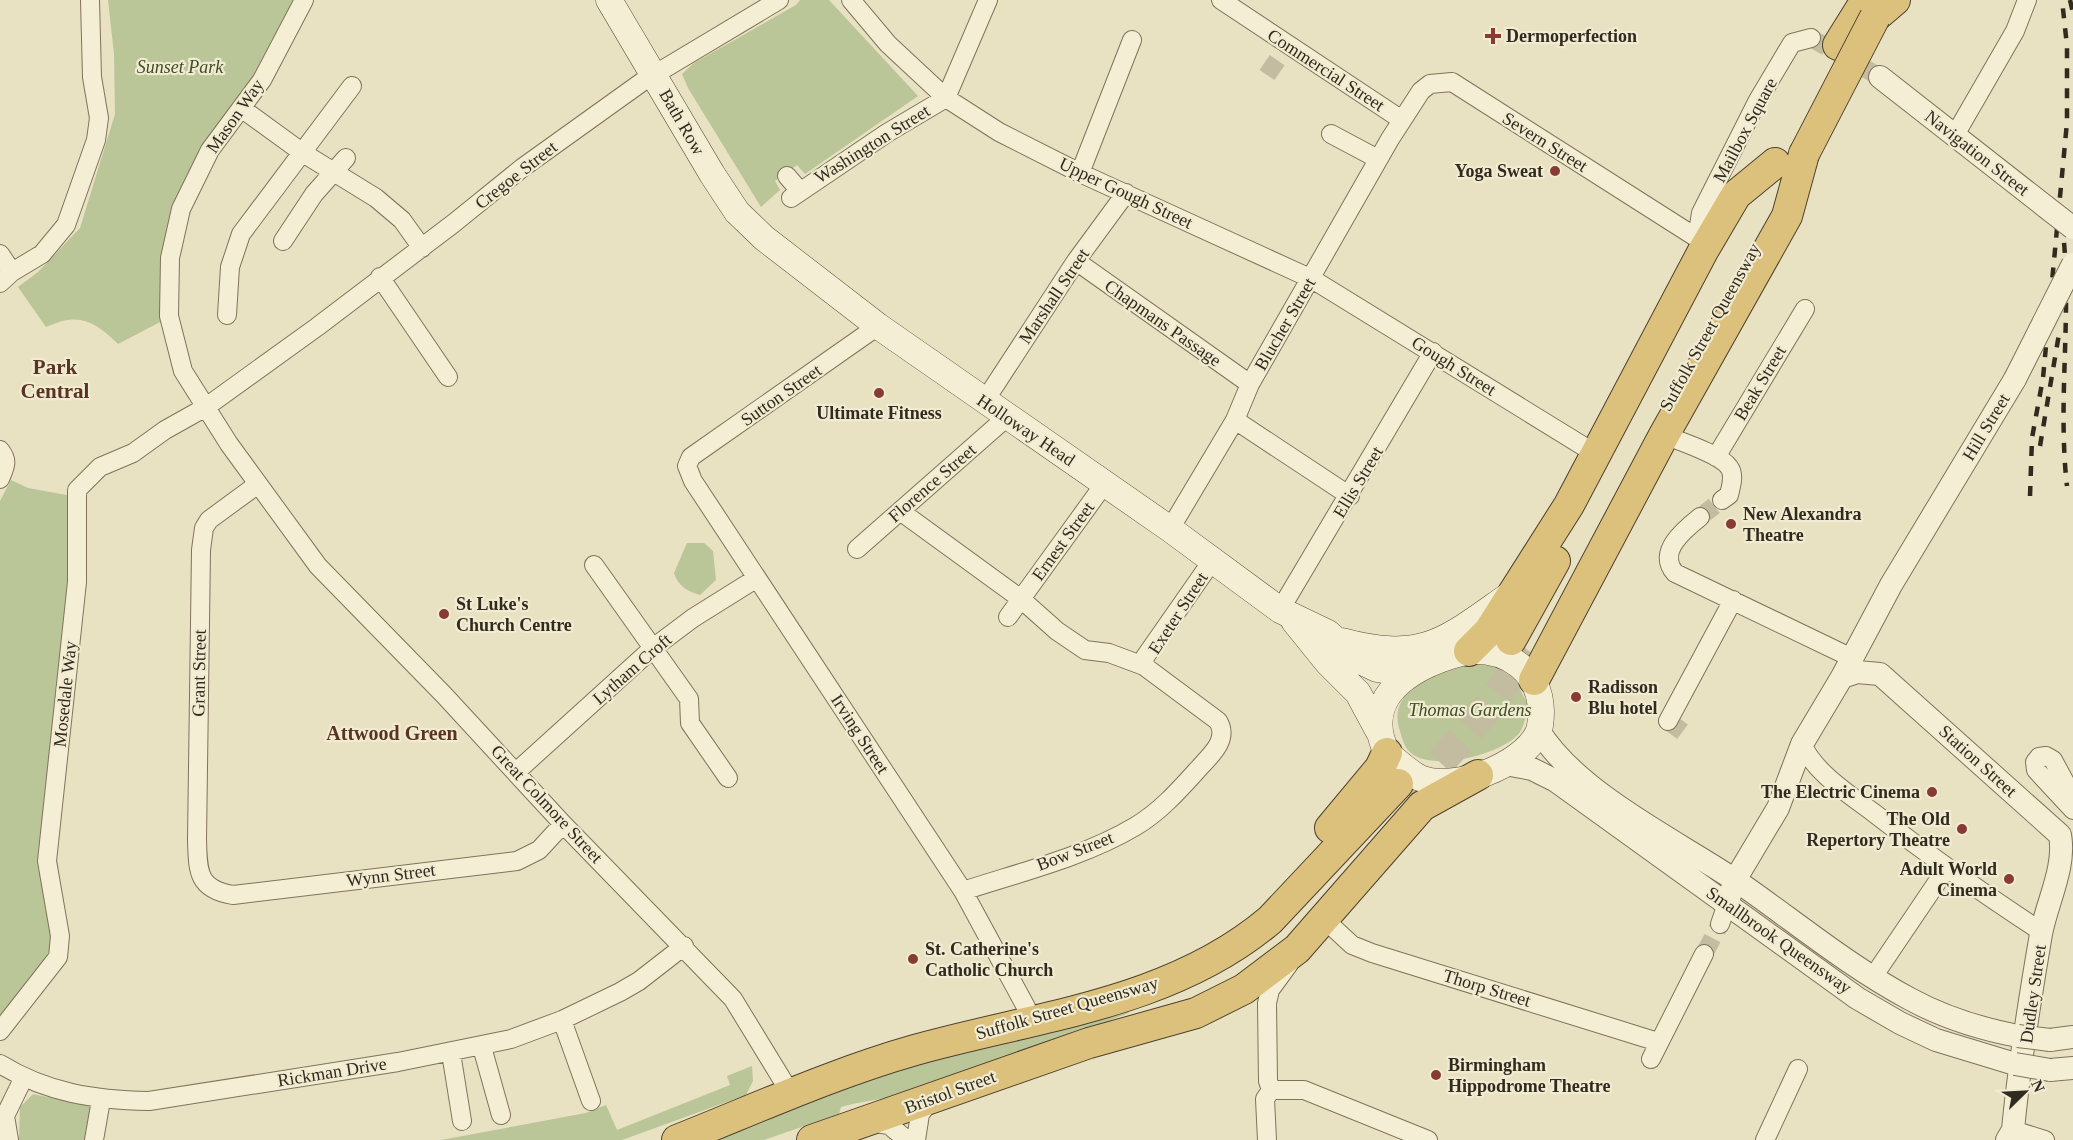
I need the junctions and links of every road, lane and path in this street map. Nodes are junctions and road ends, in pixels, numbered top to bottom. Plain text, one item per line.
1 (90, 0) edge
2 (304, 0) edge
3 (609, 0) edge
4 (779, 0) edge
5 (851, 0) edge
6 (987, 0) edge
7 (1221, 0) edge
8 (1844, 0) edge
9 (2027, 0) edge
10 (1880, 4) edge
11 (1132, 40) dead end
12 (1825, 41) junction
13 (654, 74) junction
14 (1880, 77) tunnel mouth
15 (352, 86) dead end
16 (946, 98) junction
17 (241, 108) junction
18 (1402, 120) junction
19 (1331, 134) dead end
20 (1954, 135) junction
21 (303, 153) junction
22 (1789, 153) junction
23 (1378, 159) junction
24 (340, 165) junction
25 (1080, 173) junction
26 (787, 176) dead end
27 (1126, 193) junction
28 (2073, 228) edge
29 (764, 238) joint
30 (283, 241) dead end
31 (1700, 244) junction
32 (422, 248) junction
33 (0, 254) edge
34 (1076, 261) junction
35 (2073, 264) edge
36 (6, 277) edge
37 (380, 277) junction
38 (1312, 279) junction
39 (1767, 283) dead end
40 (1738, 301) junction
41 (1805, 309) dead end
42 (227, 315) dead end
43 (878, 326) junction
44 (1433, 352) junction
45 (448, 377) dead end
46 (1250, 384) junction
47 (984, 402) junction
48 (206, 407) junction
49 (1006, 417) junction
50 (1235, 420) junction
51 (1664, 435) junction
52 (0, 450) edge
53 (1596, 454) junction
54 (1716, 457) junction
55 (687, 466) joint
56 (0, 479) edge
57 (1105, 483) junction
58 (258, 484) junction
59 (1350, 496) junction
60 (1722, 500) tunnel mouth
61 (900, 511) junction
62 (1700, 517) tunnel mouth
63 (1170, 529) junction
64 (857, 549) dead end
65 (1212, 561) junction
66 (594, 565) dead end
67 (757, 578) junction
68 (1891, 585) junction
69 (1512, 594) junction
70 (1021, 599) junction
71 (1733, 600) junction
72 (1286, 614) junction
73 (1008, 617) dead end
74 (1336, 639) junction
75 (1520, 645) tunnel mouth
76 (653, 648) junction
77 (1469, 651) junction
78 (1144, 666) junction
79 (1419, 668) junction
80 (1847, 668) junction
81 (1880, 674) junction
82 (1534, 680) junction
83 (1668, 721) dead end
84 (1539, 731) junction
85 (1383, 742) junction
86 (1802, 744) junction
87 (1505, 764) junction
88 (516, 772) junction
89 (1478, 775) junction
90 (728, 778) dead end
91 (2073, 797) edge
92 (2073, 810) edge
93 (563, 824) junction
94 (1946, 868) junction
95 (1735, 880) junction
96 (208, 886) joint
97 (963, 891) junction
98 (2052, 893) joint
99 (1724, 914) junction
100 (1324, 920) junction
101 (2042, 932) junction
102 (684, 946) junction
103 (1298, 950) junction
104 (1704, 954) tunnel mouth
105 (1873, 977) junction
106 (1026, 1007) junction
107 (562, 1020) junction
108 (0, 1031) edge
109 (2073, 1037) edge
110 (1658, 1042) junction
111 (1089, 1043) junction
112 (482, 1047) junction
113 (914, 1050) junction
114 (451, 1053) junction
115 (1651, 1059) dead end
116 (0, 1064) edge
117 (2073, 1068) edge
118 (1798, 1069) dead end
119 (23, 1079) junction
120 (1271, 1090) junction
121 (791, 1094) junction
122 (932, 1099) junction
123 (101, 1100) junction
124 (591, 1101) dead end
125 (501, 1115) dead end
126 (462, 1121) dead end
127 (865, 1122) junction
128 (2010, 1135) edge
129 (6, 1137) edge
130 (94, 1140) edge
131 (677, 1140) edge
132 (812, 1140) edge
133 (907, 1140) edge
134 (916, 1140) edge
135 (1267, 1140) edge
136 (1428, 1140) edge
137 (1765, 1140) edge
138 (2045, 1140) edge

1 - 36 street
2 - 17 street, Mason Way
3 - 13 main road, Bath Row
4 - 13 street, Cregoe Street
5 - 16 street, Upper Gough Street
6 - 16 street, Washington Street
7 - 18 street, Commercial Street
8 - 12 highway
9 - 20 street
10 - 12 highway, Suffolk Street Queensway
10 - 22 highway, Suffolk Street Queensway, bridge
11 - 25 street
12 - 22 highway, Suffolk Street Queensway
12 - 31 street, Mailbox Square
13 - 29 main road, Bath Row
13 - 32 street, Cregoe Street
14 - 20 street, Navigation Street
15 - 21 street
16 - 25 street, Upper Gough Street
16 - 26 street, Washington Street
17 - 21 street
17 - 48 street, Mason Way
18 - 23 street, Blucher Street
18 - 31 street, Severn Street
19 - 23 street
20 - 28 street, Navigation Street, bridge
21 - 24 street
21 - 42 street
22 - 31 highway
22 - 40 highway
22 - 75 highway, Suffolk Street Queensway
23 - 38 street, Blucher Street
24 - 30 street
24 - 32 street
25 - 27 street, Upper Gough Street
27 - 34 street, Marshall Street
27 - 38 street, Upper Gough Street
29 - 43 main road, Holloway Head
31 - 53 highway
32 - 37 street, Cregoe Street
33 - 36 street
34 - 46 street, Chapmans Passage
34 - 47 street, Marshall Street
35 - 68 street, Hill Street, bridge
37 - 45 street
37 - 48 street, Cregoe Street
38 - 44 street, Gough Street
38 - 46 street, Blucher Street
39 - 40 highway
40 - 51 highway
41 - 54 street, Beak Street
43 - 47 main road, Holloway Head
43 - 55 street, Sutton Street
44 - 53 street, Gough Street
44 - 59 street, Ellis Street
46 - 50 street, Blucher Street
47 - 49 main road, Holloway Head
48 - 58 street, Great Colmore Street
48 - 108 street, Mosedale Way
49 - 57 main road, Holloway Head
49 - 61 street, Florence Street
50 - 59 street
50 - 63 street, Blucher Street
51 - 54 street
51 - 82 highway
52 - 56 street
53 - 69 highway
54 - 60 street
55 - 67 street, Irving Street
57 - 63 main road, Holloway Head
57 - 70 street, Ernest Street
58 - 88 street, Great Colmore Street
58 - 96 street, Grant Street
59 - 72 street, Ellis Street
61 - 64 street, Florence Street
61 - 70 street
62 - 71 street
63 - 65 main road, Holloway Head
65 - 72 main road, Holloway Head
65 - 78 street, Exeter Street
66 - 76 street
67 - 76 street, Lytham Croft
67 - 97 street, Irving Street
68 - 80 street, Hill Street
68 - 81 street, Hill Street
69 - 74 main road
69 - 77 highway
70 - 73 street, Ernest Street
70 - 78 street
71 - 80 street
71 - 83 street
72 - 74 main road, Holloway Head
72 - 85 main road, Holloway Head
74 - 79 main road, Holloway Head
76 - 88 street, Lytham Croft
76 - 90 street
77 - 79 main road
77 - 82 main road
78 - 97 street, Bow Street
79 - 85 main road
80 - 81 street
80 - 86 street, Hill Street
81 - 98 street, Station Street
82 - 84 main road
84 - 87 main road
84 - 95 street, Smallbrook Queensway
85 - 89 main road
85 - 106 highway
86 - 94 street
86 - 95 street, Hill Street
87 - 89 main road
87 - 99 street, Smallbrook Queensway
88 - 93 street, Great Colmore Street
89 - 100 highway
91 - 92 street
93 - 96 street, Wynn Street
93 - 102 street, Great Colmore Street
94 - 101 street
94 - 105 street
95 - 99 street, Hill Street
95 - 105 street, Smallbrook Queensway
97 - 106 street, Irving Street
98 - 101 street, Dudley Street
99 - 117 street, Smallbrook Queensway, bridge
100 - 103 highway
100 - 110 street, Thorp Street
101 - 128 street, Dudley Street
102 - 107 street, Rickman Drive
102 - 121 street, Great Colmore Street
103 - 111 highway
103 - 120 street
104 - 110 street
105 - 109 street, Smallbrook Queensway, bridge
106 - 113 highway
107 - 112 street, Rickman Drive
107 - 124 street
110 - 115 street
111 - 113 highway, Suffolk Street Queensway
111 - 122 highway, Bristol Street
112 - 114 street, Rickman Drive
112 - 125 street
113 - 121 highway
114 - 123 street, Rickman Drive
114 - 126 street
116 - 119 street, Rickman Drive
118 - 137 street
119 - 123 street, Rickman Drive
119 - 129 street
120 - 135 street
120 - 136 street
121 - 131 highway
122 - 127 highway, Bristol Street
122 - 134 street
123 - 130 street
127 - 132 highway, Bristol Street
127 - 133 street
128 - 138 street

